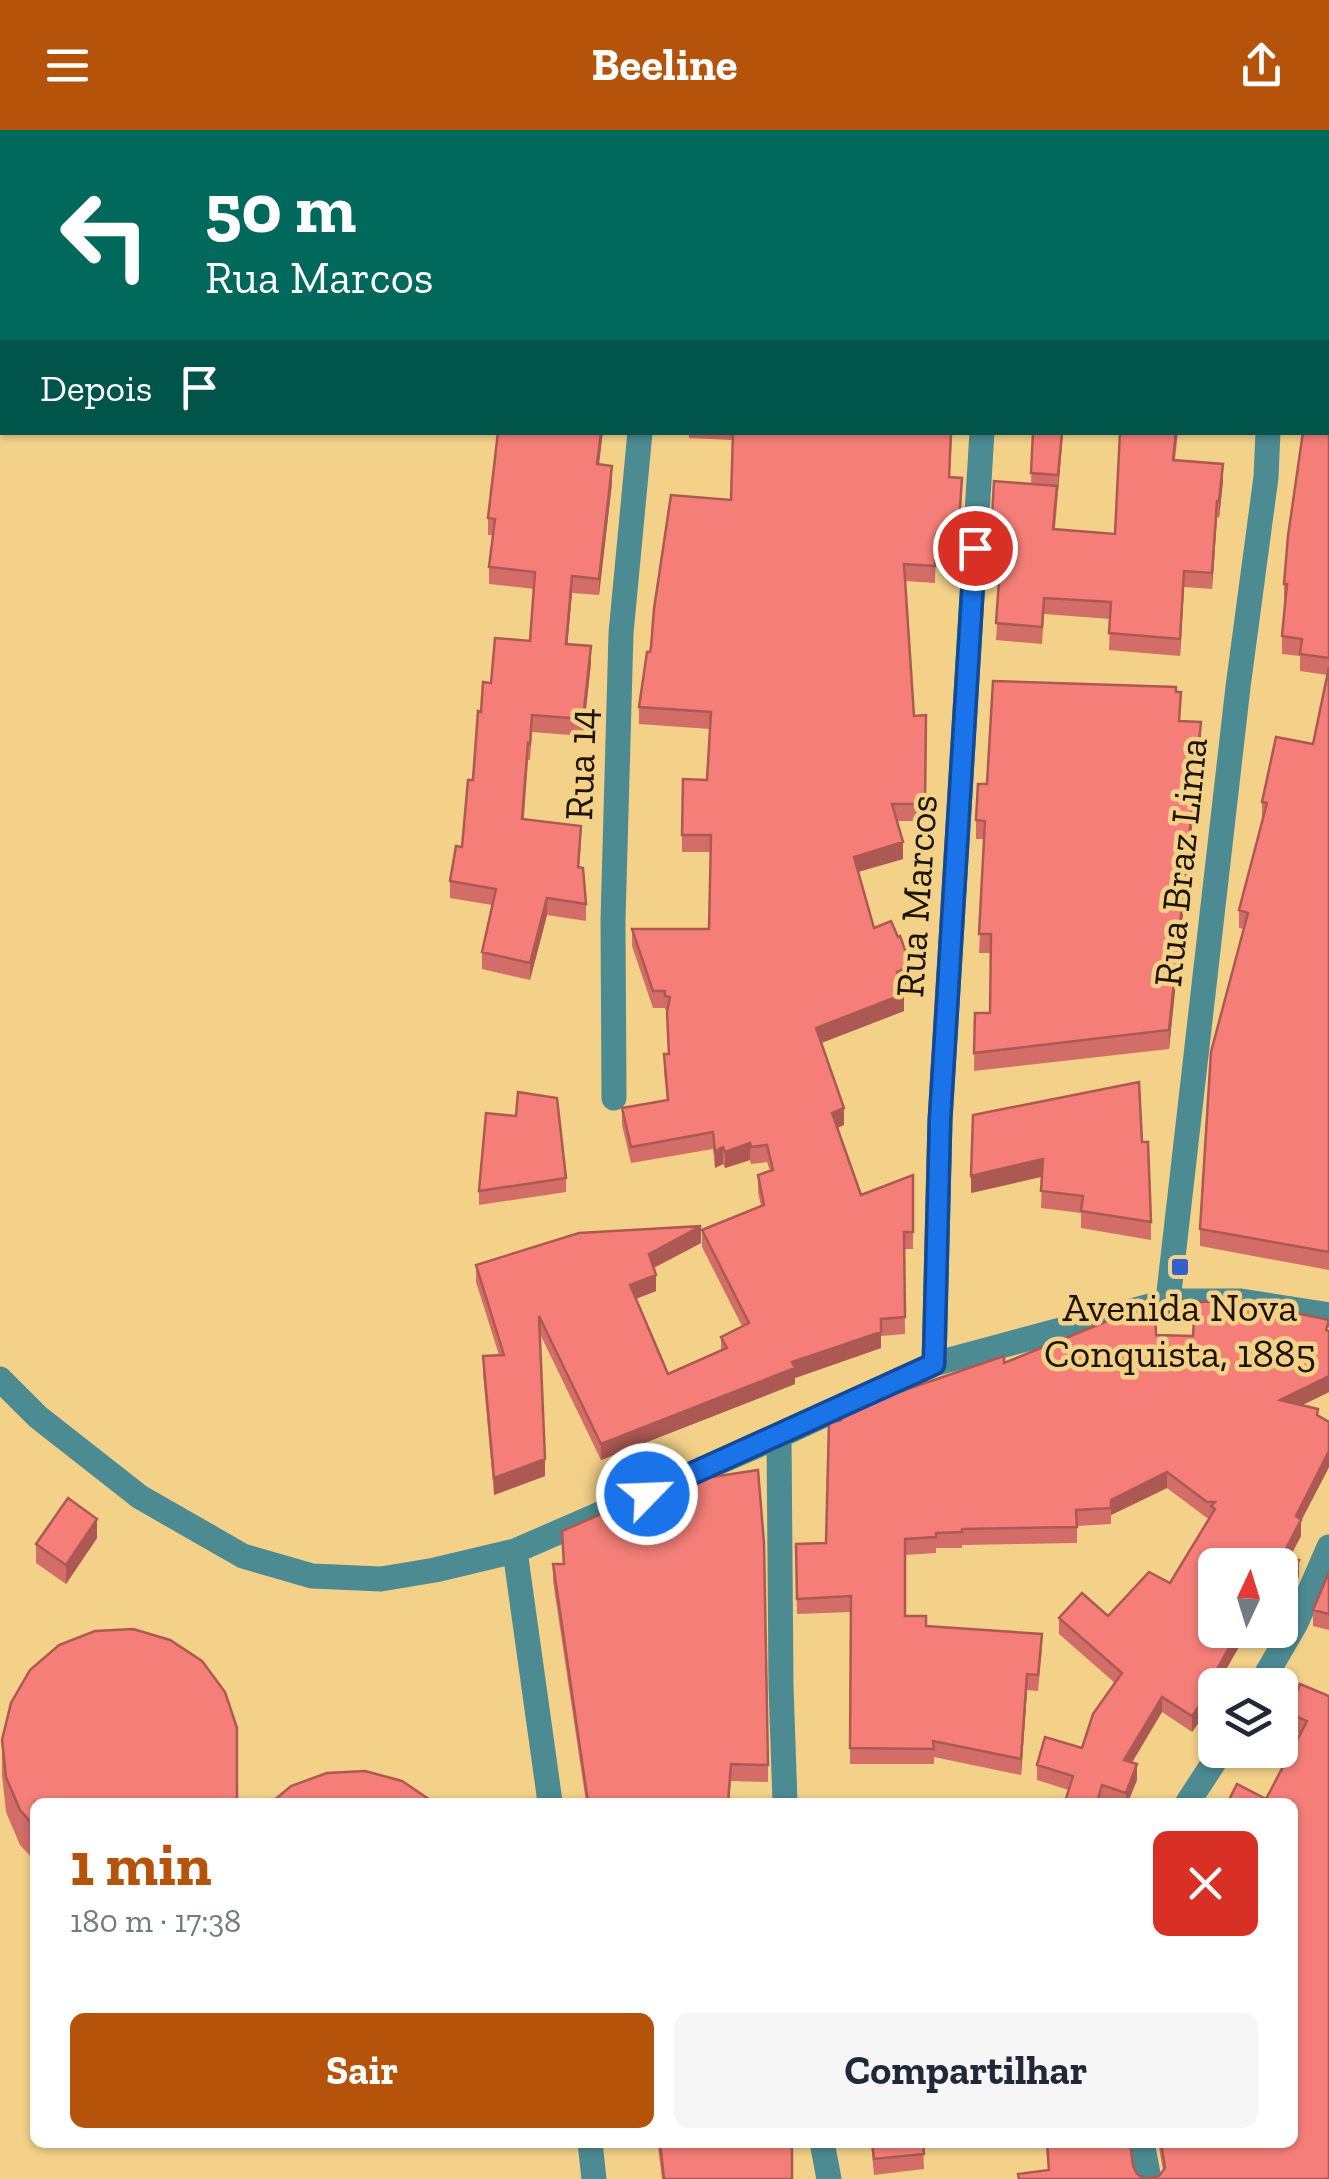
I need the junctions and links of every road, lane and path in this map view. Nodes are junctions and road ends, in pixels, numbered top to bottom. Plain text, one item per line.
1 (640, 435) edge
2 (982, 435) edge
3 (1268, 435) edge
4 (614, 1098) dead end
5 (1168, 1301) junction
6 (1329, 1315) edge
7 (934, 1364) junction
8 (0, 1379) edge
9 (779, 1436) junction
10 (1329, 1546) edge
11 (515, 1551) junction
12 (1270, 1668) edge
13 (1210, 1768) edge
14 (549, 1798) edge
15 (785, 1798) edge
16 (1191, 1798) edge
17 (591, 2148) edge
18 (823, 2148) edge
19 (1143, 2148) edge
20 (594, 2179) edge
21 (830, 2179) edge
22 (1149, 2179) edge

1 - 4 street, Rua 14
2 - 7 street, Rua Marcos
3 - 5 street, Rua Braz Lima
5 - 6 street
5 - 7 street
7 - 9 street
8 - 11 street
9 - 11 street
9 - 15 street
10 - 12 street
11 - 14 street
13 - 16 street
17 - 20 street
18 - 21 street
19 - 22 street

